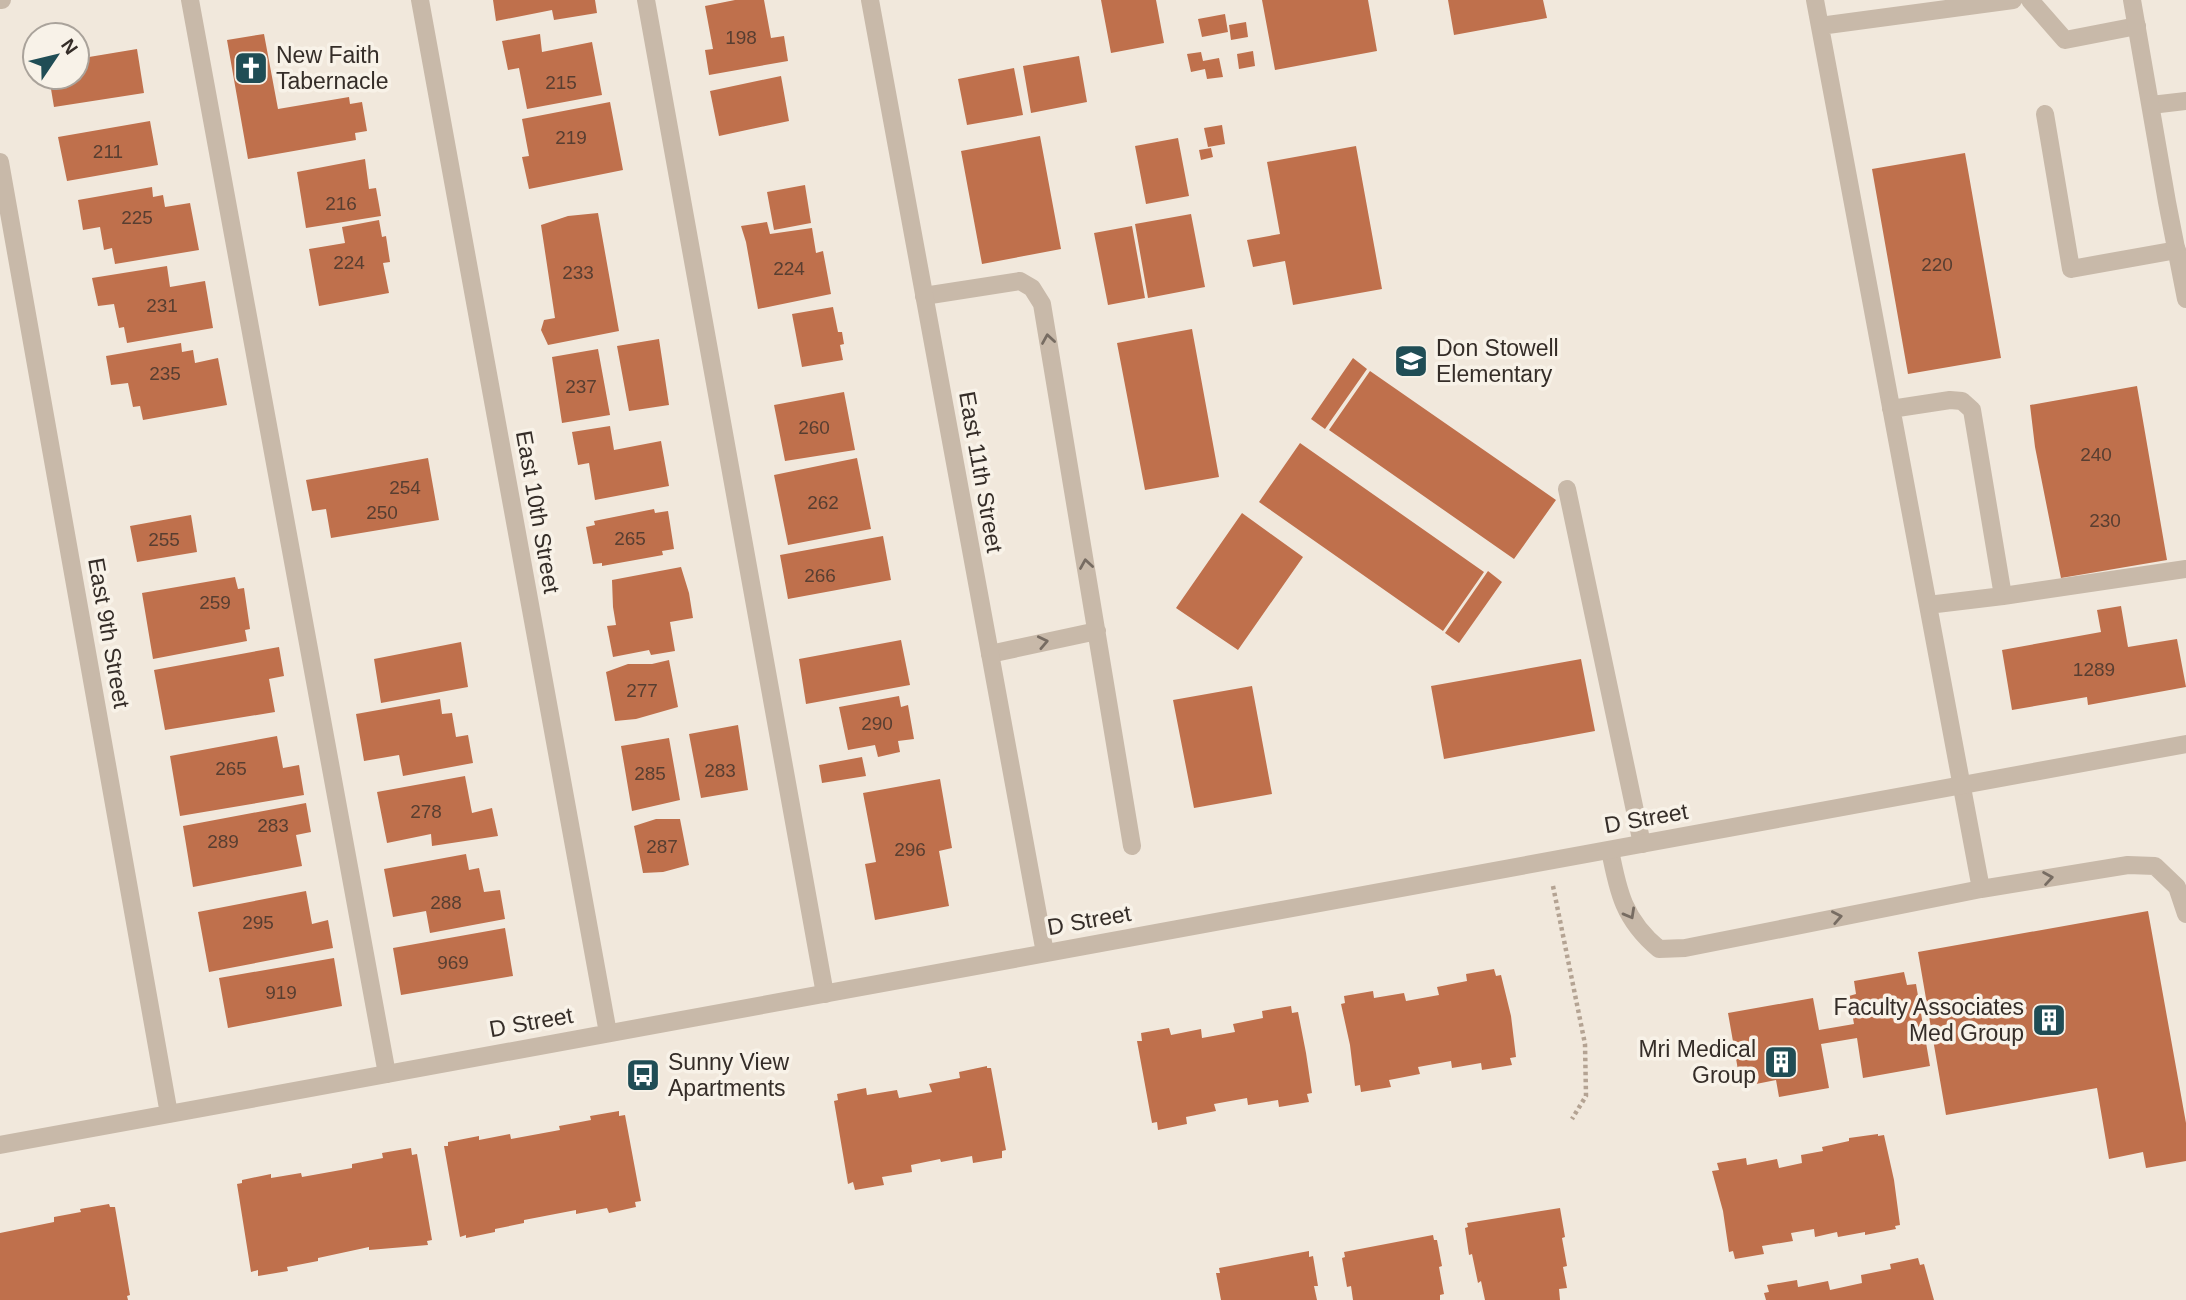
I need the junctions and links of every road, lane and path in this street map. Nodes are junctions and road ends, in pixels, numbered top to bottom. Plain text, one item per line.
1 (190, 0) edge
2 (420, 0) edge
3 (646, 0) edge
4 (870, 0) edge
5 (1815, 0) edge
6 (2013, 0) edge
7 (2029, 0) edge
8 (2132, 0) edge
9 (1820, 26) junction
10 (2137, 26) junction
11 (2186, 101) edge
12 (2151, 105) junction
13 (2045, 114) dead end
14 (0, 162) edge
15 (2177, 250) junction
16 (924, 296) junction
17 (2186, 299) edge
18 (1891, 409) junction
19 (1567, 489) dead end
20 (2186, 569) edge
21 (2003, 596) junction
22 (1928, 605) junction
23 (1097, 631) junction
24 (989, 653) junction
25 (2186, 744) edge
26 (1962, 785) junction
27 (1642, 844) junction
28 (1132, 846) dead end
29 (1610, 850) junction
30 (1548, 861) junction
31 (1981, 888) junction
32 (2186, 914) edge
33 (1045, 953) junction
34 (825, 994) junction
35 (608, 1033) junction
36 (387, 1074) junction
37 (169, 1114) junction
38 (1572, 1119) dead end
39 (0, 1144) edge

1 - 36 street
2 - 35 street, East 10th Street
3 - 34 street
4 - 16 street, East 11th Street
5 - 9 street
6 - 9 street
7 - 10 street
8 - 10 street
9 - 18 street
10 - 12 street
11 - 12 street
12 - 15 street
13 - 15 street
14 - 37 street, East 9th Street
15 - 17 street
23 -> 16 street
16 - 24 street, East 11th Street
18 - 21 street
18 - 22 street
19 - 27 street
20 - 21 street
21 - 22 street
22 - 26 street
24 -> 23 street
23 - 28 street
24 - 33 street, East 11th Street
25 - 26 street, D Street
26 - 27 street, D Street
26 - 31 street
27 - 29 street, D Street
29 - 30 street, D Street
29 -> 31 street
30 - 33 street, D Street
30 - 38 path
31 -> 32 street
33 - 34 street, D Street
34 - 35 street, D Street
35 - 36 street, D Street
36 - 37 street, D Street
37 - 39 street, D Street

